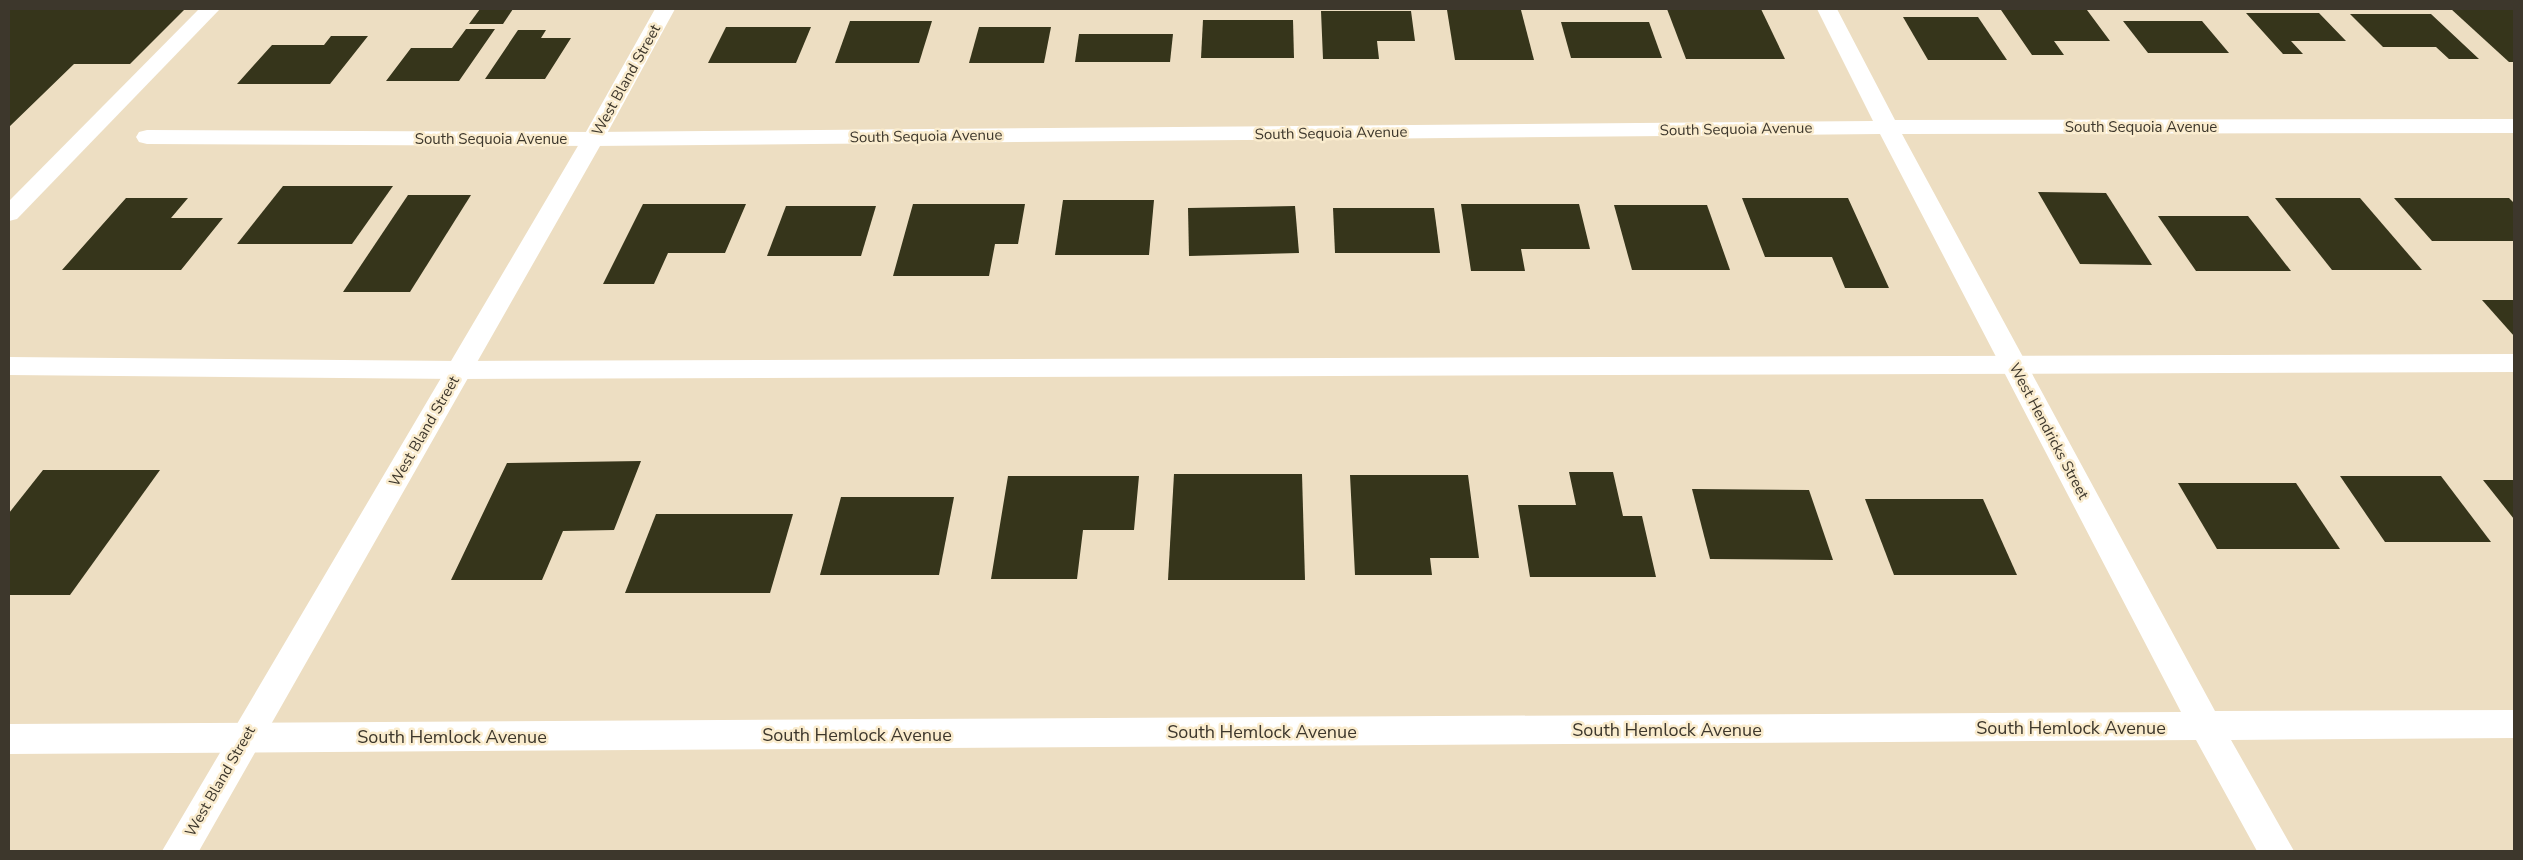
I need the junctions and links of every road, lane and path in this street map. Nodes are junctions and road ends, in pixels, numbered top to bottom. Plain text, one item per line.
1 (210, 9) edge
2 (665, 9) edge
3 (1827, 9) edge
4 (2514, 126) edge
5 (1887, 127) junction
6 (147, 137) dead end
7 (594, 139) junction
8 (9, 214) edge
9 (2514, 363) edge
10 (9, 366) edge
11 (2014, 366) junction
12 (459, 370) junction
13 (2514, 724) edge
14 (2206, 727) junction
15 (244, 738) junction
16 (9, 739) edge
17 (180, 851) edge
18 (2276, 851) edge

1 - 8 street
2 - 7 street, West Bland Street
3 - 5 street, West Hendricks Street
4 - 5 street, South Sequoia Avenue
5 - 7 street, South Sequoia Avenue
5 - 11 street, West Hendricks Street
6 - 7 street, South Sequoia Avenue
7 - 12 street, West Bland Street
9 - 11 street
10 - 12 street
11 - 12 street
11 - 14 street, West Hendricks Street
12 - 15 street, West Bland Street
13 - 14 street, South Hemlock Avenue
14 - 15 street, South Hemlock Avenue
14 - 18 street, West Hendricks Street
15 - 16 street, South Hemlock Avenue
15 - 17 street, West Bland Street

